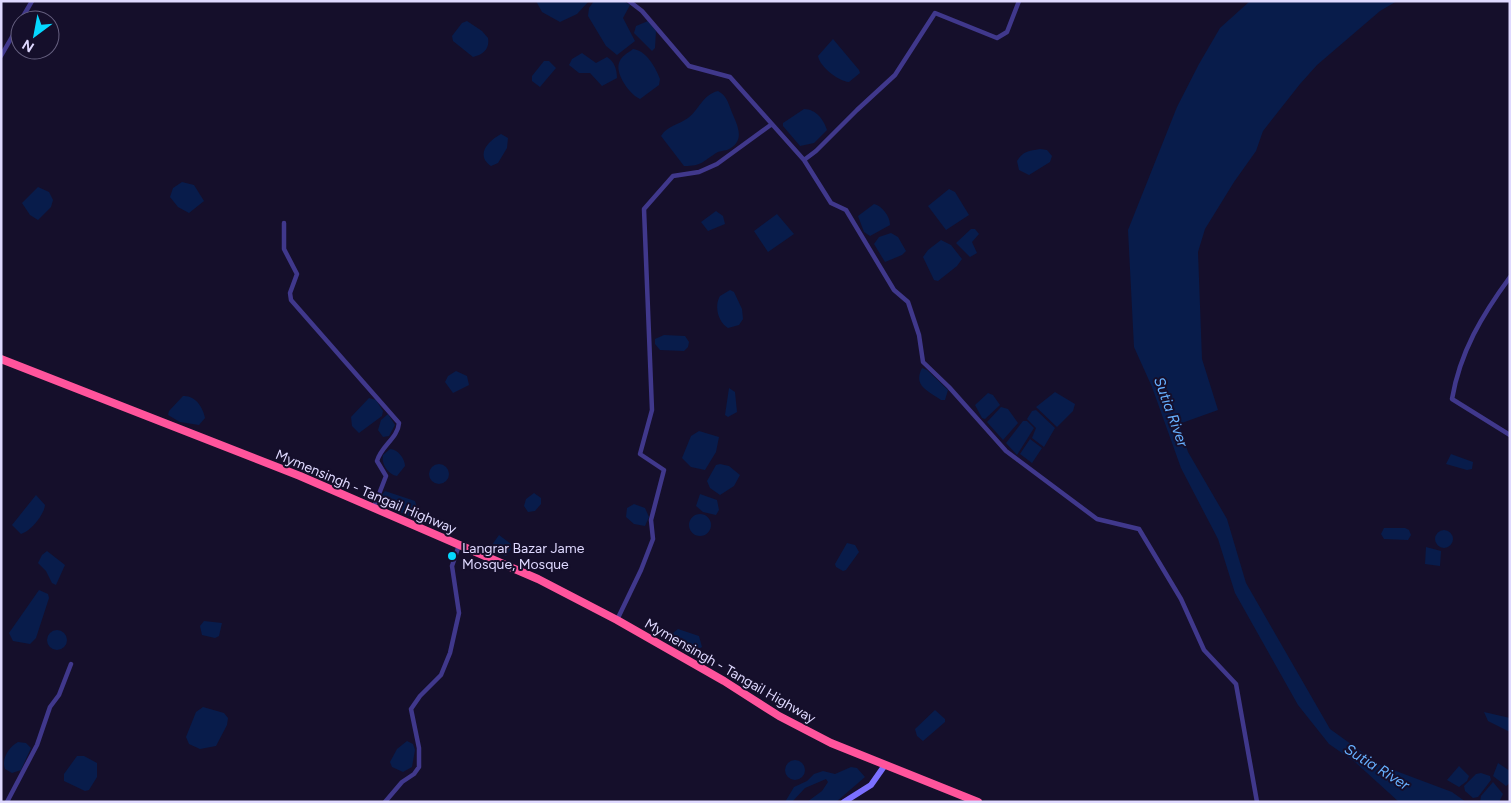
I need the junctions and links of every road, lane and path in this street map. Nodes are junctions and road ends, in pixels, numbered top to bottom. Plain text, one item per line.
1 (629, 1) edge
2 (1018, 1) edge
3 (10, 40) edge
4 (1, 56) edge
5 (772, 124) junction
6 (804, 160) junction
7 (284, 223) dead end
8 (1510, 277) edge
9 (1, 359) edge
10 (1510, 435) edge
11 (374, 507) junction
12 (459, 545) junction
13 (616, 620) junction
14 (70, 664) dead end
15 (884, 765) junction
16 (7, 802) edge
17 (385, 802) edge
18 (844, 802) edge
19 (978, 802) edge
20 (1257, 802) edge

1 - 5 street
2 - 6 street
3 - 4 street
5 - 6 street
5 - 13 street
6 - 20 street
7 - 11 street
8 - 10 street
9 - 11 highway, Mymensingh - Tangail Highway
11 - 12 highway, Mymensingh - Tangail Highway
12 - 13 highway, Mymensingh - Tangail Highway
12 - 17 street
13 - 15 highway, Mymensingh - Tangail Highway
14 - 16 street
15 - 18 main road
15 - 19 highway, Mymensingh - Tangail Highway

